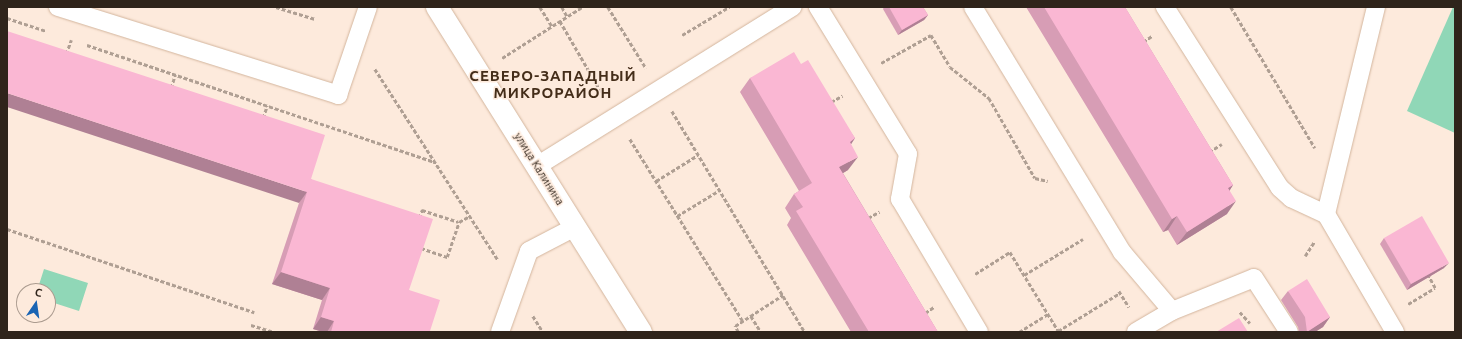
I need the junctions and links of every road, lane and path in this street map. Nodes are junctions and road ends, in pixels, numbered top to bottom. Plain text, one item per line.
1 (58, 7) edge
2 (276, 7) edge
3 (368, 7) edge
4 (437, 7) edge
5 (540, 7) edge
6 (562, 7) edge
7 (582, 7) edge
8 (608, 7) edge
9 (729, 7) edge
10 (792, 7) edge
11 (818, 7) edge
12 (973, 7) edge
13 (1165, 7) edge
14 (1231, 7) edge
15 (1376, 7) edge
16 (568, 16) junction
17 (7, 18) edge
18 (315, 19) dead end
19 (560, 21) junction
20 (1174, 22) junction
21 (552, 26) junction
22 (49, 32) dead end
23 (682, 35) dead end
24 (64, 37) dead end
25 (70, 40) junction
26 (356, 40) junction
27 (78, 42) dead end
28 (1141, 43) edge
29 (86, 45) dead end
30 (65, 58) edge
31 (478, 73) junction
32 (175, 75) junction
33 (860, 75) junction
34 (659, 90) junction
35 (170, 92) edge
36 (267, 106) junction
37 (616, 117) junction
38 (262, 121) edge
39 (1242, 130) junction
40 (1206, 154) edge
41 (698, 155) junction
42 (435, 162) junction
43 (537, 166) junction
44 (656, 180) junction
45 (1054, 182) dead end
46 (1334, 182) junction
47 (720, 190) junction
48 (900, 200) junction
49 (1326, 214) junction
50 (470, 216) junction
51 (678, 216) junction
52 (866, 219) edge
53 (418, 222) edge
54 (459, 222) junction
55 (575, 227) junction
56 (7, 229) edge
57 (1087, 237) dead end
58 (419, 247) edge
59 (1024, 275) junction
60 (1429, 277) edge
61 (1116, 286) dead end
62 (516, 288) junction
63 (954, 291) junction
64 (1120, 292) junction
65 (783, 295) junction
66 (1403, 307) dead end
67 (1172, 311) junction
68 (254, 312) dead end
69 (1048, 314) junction
70 (922, 315) edge
71 (751, 316) junction
72 (743, 321) junction
73 (250, 324) dead end
74 (1139, 330) edge
75 (1058, 331) edge
76 (274, 332) edge
77 (500, 332) edge
78 (543, 332) edge
79 (641, 332) edge
80 (738, 332) edge
81 (761, 332) edge
82 (805, 332) edge
83 (979, 332) edge
84 (1019, 332) edge
85 (1289, 332) edge
86 (1395, 332) edge

1 - 26 lane
2 - 18 path
3 - 26 lane
4 - 31 street, улица Калинина
5 - 21 path
6 - 16 path
7 - 16 path
8 - 34 path
9 - 23 path
10 - 34 lane
11 - 33 lane
12 - 67 lane
13 - 20 lane
14 - 46 path
15 - 46 lane
16 - 19 path
17 - 22 path
19 - 21 path
19 - 37 path
20 - 28 path
20 - 39 lane
21 - 31 path
24 - 25 path
25 - 27 path
25 - 30 path
26 - 42 path
29 - 32 path
31 - 43 street, улица Калинина
32 - 35 path
32 - 36 path
33 - 45 path
33 - 48 lane
34 - 37 lane
34 - 41 path
36 - 38 path
36 - 42 path
37 - 43 lane
37 - 44 path
39 - 40 path
39 - 49 lane
41 - 44 path
41 - 47 path
42 - 50 path
43 - 55 street, улица Калинина
44 - 51 path
46 - 49 lane
47 - 51 path
47 - 65 path
48 - 52 path
48 - 63 lane
49 - 86 lane
50 - 54 path
50 - 62 path
51 - 72 path
53 - 54 path
54 - 58 path
55 - 62 lane
55 - 79 street, улица Калинина
56 - 68 path
57 - 59 path
59 - 63 path
59 - 69 path
60 - 66 path
61 - 64 path
62 - 77 lane
62 - 78 path
63 - 70 path
63 - 83 lane
64 - 74 path
64 - 75 path
65 - 71 path
65 - 82 path
67 - 74 lane
67 - 85 lane
69 - 75 path
69 - 84 path
71 - 72 path
71 - 81 path
72 - 80 path
73 - 76 path

